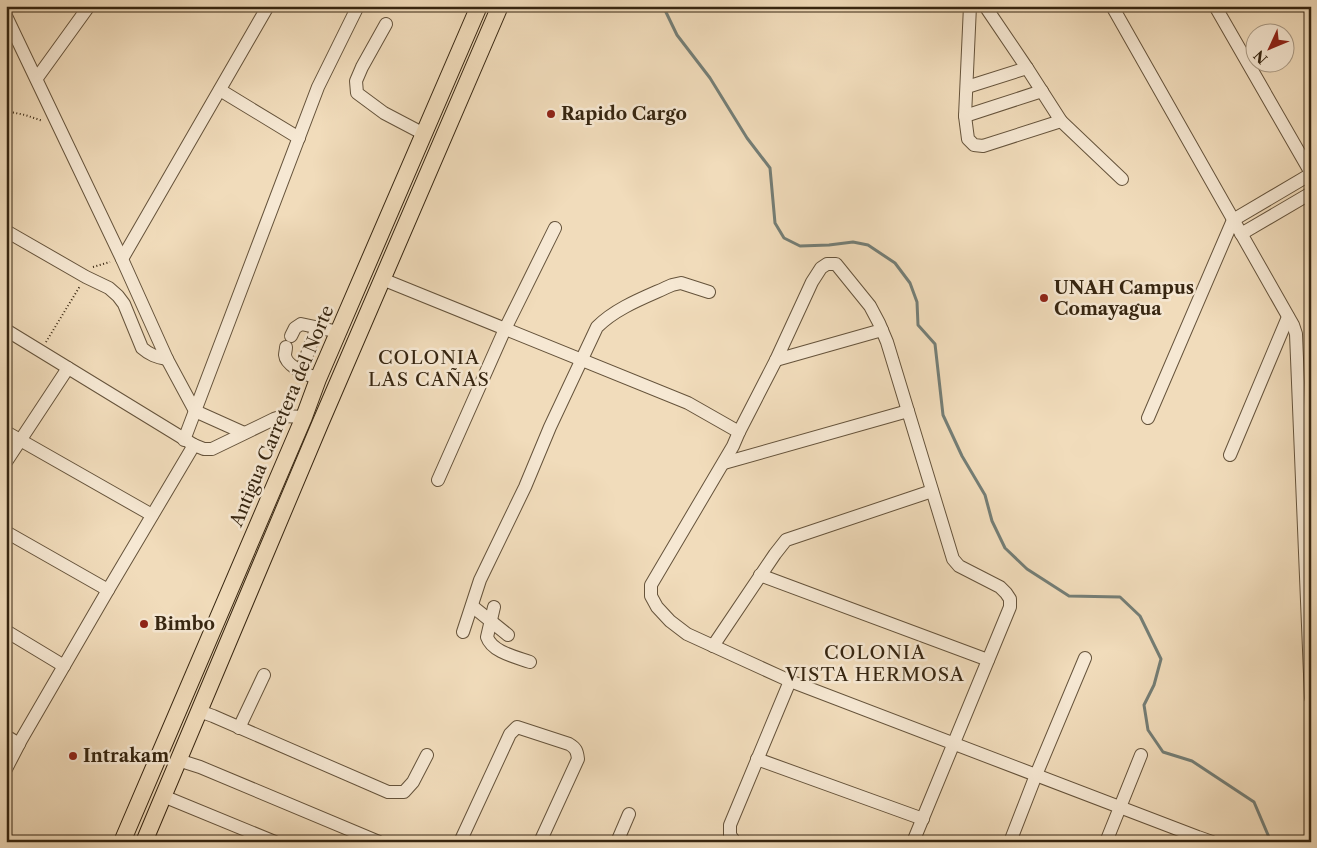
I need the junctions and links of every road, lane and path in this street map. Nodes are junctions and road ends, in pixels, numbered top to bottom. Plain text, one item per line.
1 (90, 6) edge
2 (268, 6) edge
3 (358, 6) edge
4 (479, 6) edge
5 (500, 6) edge
6 (970, 6) edge
7 (985, 6) edge
8 (1112, 6) edge
9 (1215, 6) edge
10 (6, 16) edge
11 (386, 24) dead end
12 (1027, 68) junction
13 (37, 78) junction
14 (967, 87) junction
15 (220, 90) junction
16 (1042, 91) junction
17 (6, 111) edge
18 (965, 116) junction
19 (1061, 121) junction
20 (59, 127) junction
21 (424, 134) junction
22 (299, 138) junction
23 (1311, 173) edge
24 (1122, 179) dead end
25 (1311, 193) edge
26 (1233, 220) junction
27 (555, 228) dead end
28 (6, 231) edge
29 (1241, 234) junction
30 (122, 259) junction
31 (86, 277) junction
32 (382, 279) junction
33 (709, 292) dead end
34 (1288, 317) junction
35 (318, 327) junction
36 (505, 329) junction
37 (6, 330) edge
38 (882, 330) junction
39 (338, 332) junction
40 (41, 352) junction
41 (167, 359) junction
42 (582, 359) junction
43 (776, 360) junction
44 (68, 368) junction
45 (301, 371) junction
46 (318, 379) junction
47 (195, 411) junction
48 (908, 411) junction
49 (304, 417) junction
50 (1148, 418) dead end
51 (6, 432) edge
52 (740, 432) junction
53 (244, 433) junction
54 (21, 440) junction
55 (189, 442) junction
56 (1230, 456) dead end
57 (6, 462) edge
58 (724, 463) junction
59 (438, 480) dead end
60 (932, 491) junction
61 (152, 515) junction
62 (6, 532) edge
63 (760, 576) junction
64 (108, 590) junction
65 (472, 606) junction
66 (494, 607) dead end
67 (491, 620) junction
68 (6, 631) edge
69 (463, 632) dead end
70 (508, 635) dead end
71 (713, 646) junction
72 (1085, 658) dead end
73 (988, 660) junction
74 (530, 662) dead end
75 (64, 666) junction
76 (264, 675) dead end
77 (790, 681) junction
78 (1311, 698) edge
79 (199, 712) junction
80 (239, 728) junction
81 (6, 736) edge
82 (954, 743) junction
83 (19, 744) junction
84 (428, 755) dead end
85 (1141, 755) dead end
86 (757, 759) junction
87 (178, 760) junction
88 (6, 769) edge
89 (1036, 775) junction
90 (163, 796) junction
91 (1120, 807) junction
92 (629, 814) dead end
93 (923, 819) junction
94 (1198, 839) edge
95 (122, 842) edge
96 (144, 842) edge
97 (275, 842) edge
98 (379, 842) edge
99 (460, 842) edge
100 (540, 842) edge
101 (617, 842) edge
102 (735, 842) edge
103 (913, 842) edge
104 (1010, 842) edge
105 (1106, 842) edge
106 (1212, 842) edge

1 - 13 street
2 - 15 street
3 - 22 street
4 - 21 main road, Antigua Carretera del Norte
5 - 32 main road
6 - 14 street
7 - 12 street
8 - 26 street
9 - 23 street
10 - 13 street
11 - 21 street
12 - 14 street
12 - 16 street
13 - 20 street
14 - 18 street
15 - 22 street
15 - 30 street
16 - 18 street
16 - 19 street
17 - 20 path
18 - 19 street
19 - 24 street
20 - 30 street
21 - 39 main road, Antigua Carretera del Norte
22 - 47 street
23 - 26 street
25 - 29 street
26 - 29 street
26 - 50 street
27 - 36 street
28 - 31 street
29 - 34 street
30 - 31 path
30 - 41 street
31 - 40 path
31 - 41 street
32 - 36 street
32 - 79 main road
33 - 42 street
34 - 56 street
34 - 78 street
35 - 39 street
35 - 45 street
35 - 45 street
36 - 42 street
36 - 59 street
37 - 40 street
38 - 43 street
38 - 43 street
38 - 48 street
39 - 46 main road, Antigua Carretera del Norte
40 - 44 street
41 - 47 street
42 - 52 street
42 - 65 street
43 - 52 street
44 - 54 street
44 - 55 street
45 - 46 street
46 - 49 main road, Antigua Carretera del Norte
47 - 53 street
47 - 55 street
48 - 58 street
48 - 60 street
49 - 53 street
49 - 95 main road, Antigua Carretera del Norte
51 - 54 street
52 - 58 street
53 - 55 street
54 - 57 street
54 - 61 street
55 - 61 street
58 - 71 street
60 - 63 street
60 - 73 street
61 - 64 street
62 - 64 street
63 - 71 street
63 - 73 street
64 - 75 street
65 - 67 street
65 - 69 street
66 - 67 street
67 - 70 street
67 - 74 street
68 - 75 street
71 - 77 street
72 - 89 street
73 - 82 street
75 - 83 street
76 - 80 street
77 - 82 street
77 - 86 street
79 - 80 street
79 - 87 main road
80 - 84 street
81 - 83 street
82 - 89 street
82 - 93 street
83 - 88 street
85 - 91 street
86 - 93 street
86 - 102 street
87 - 90 main road
87 - 98 street
89 - 91 street
89 - 104 street
90 - 96 main road
90 - 97 street
91 - 94 street
91 - 105 street
92 - 101 street
93 - 103 street
94 - 106 street
99 - 100 street

